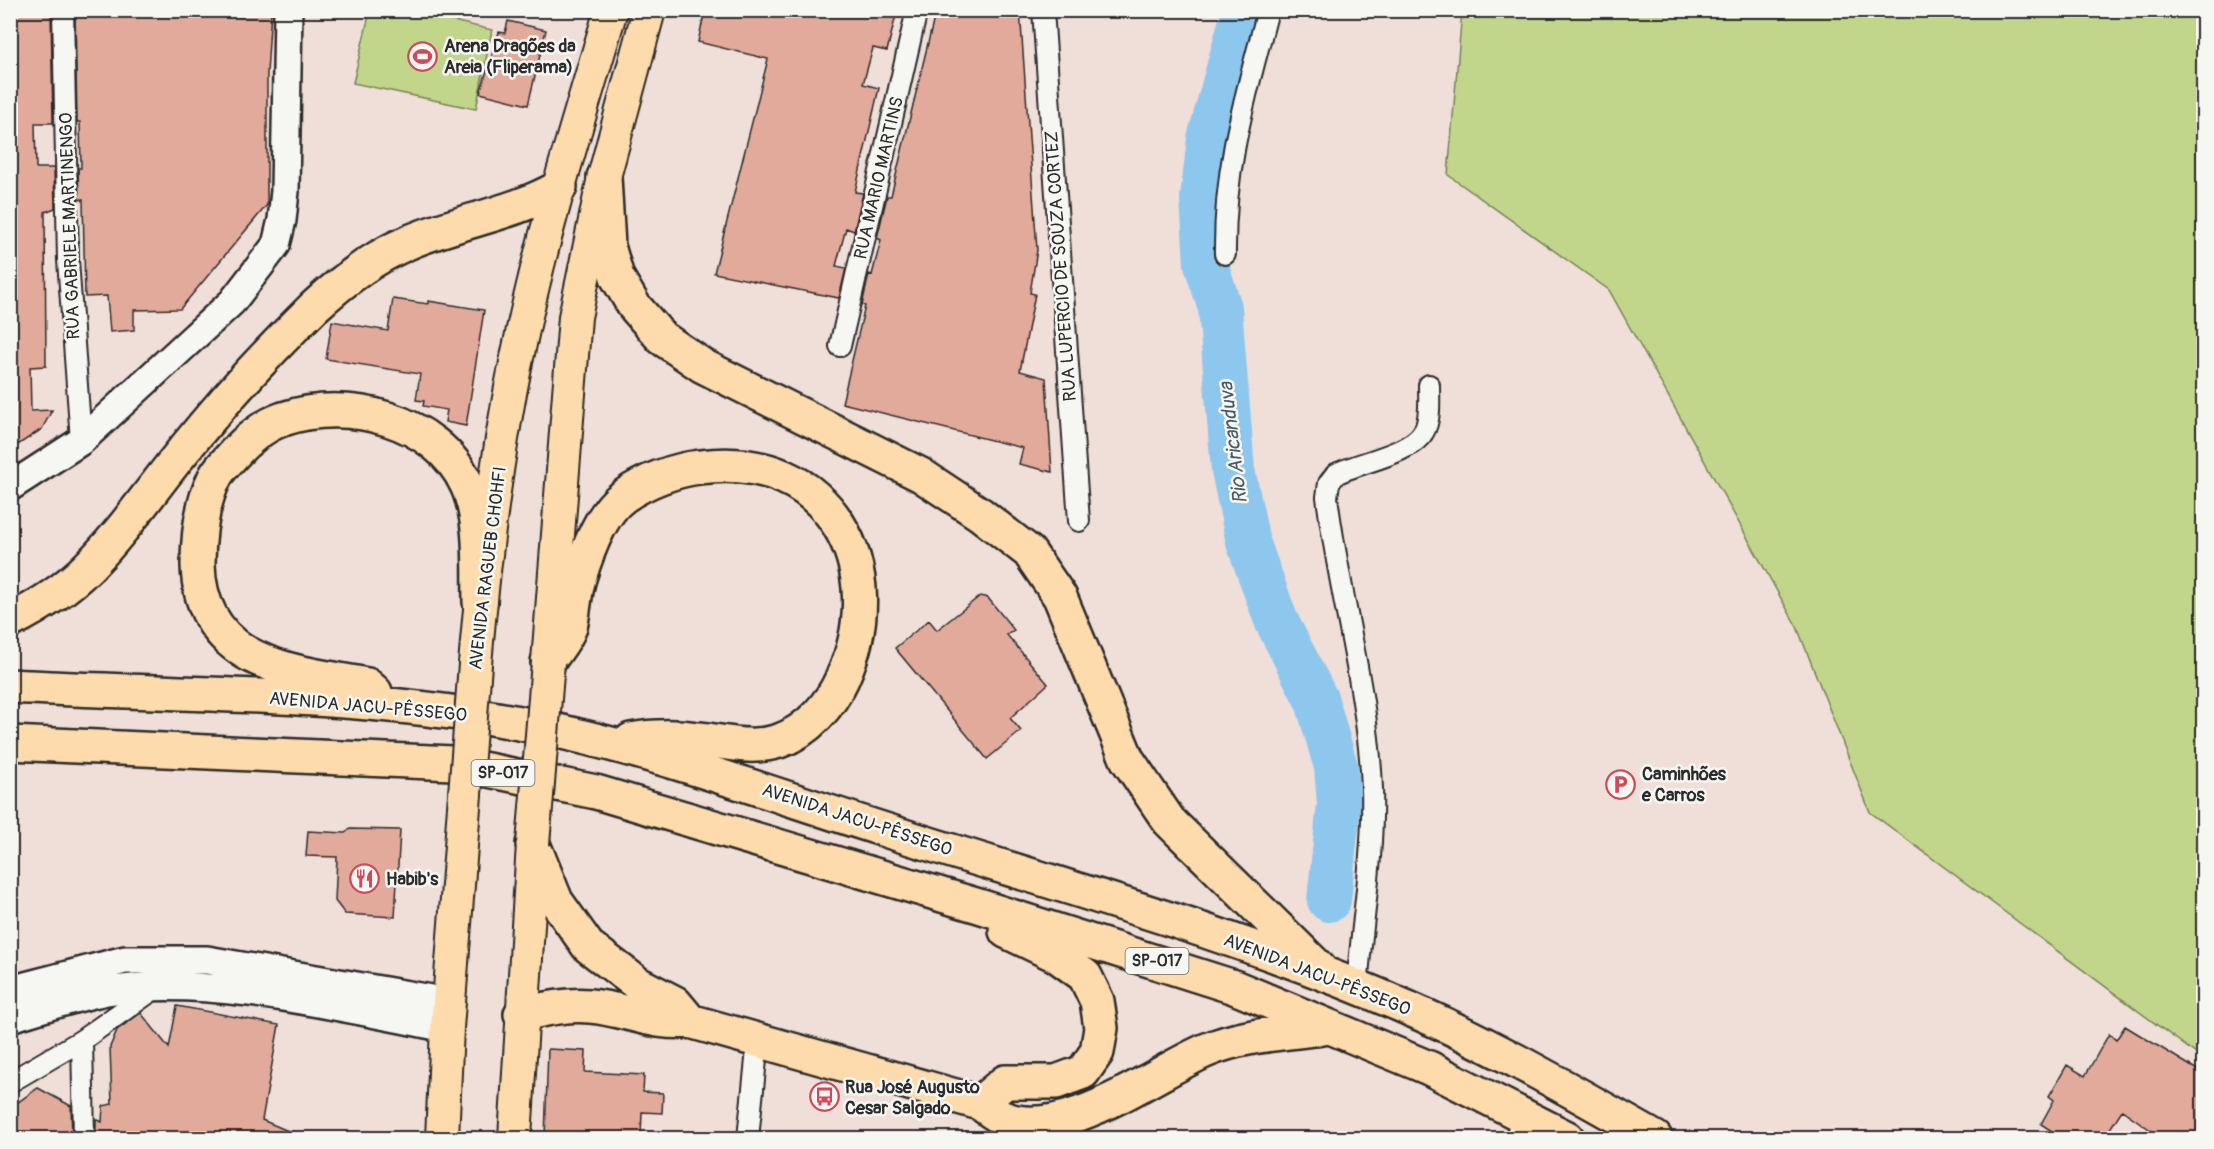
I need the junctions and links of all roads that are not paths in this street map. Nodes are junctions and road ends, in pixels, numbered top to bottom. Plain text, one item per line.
1 (63, 10) edge
2 (288, 10) edge
3 (611, 10) edge
4 (649, 10) edge
5 (917, 10) edge
6 (1044, 10) edge
7 (1268, 10) edge
8 (604, 177) junction
9 (560, 187) junction
10 (1225, 254) dead end
11 (840, 346) dead end
12 (1430, 385) dead end
13 (81, 441) junction
14 (10, 487) edge
15 (1079, 521) dead end
16 (480, 602) junction
17 (10, 621) edge
18 (548, 662) junction
19 (10, 686) edge
20 (390, 705) junction
21 (10, 743) edge
22 (615, 743) junction
23 (533, 844) junction
24 (979, 906) junction
25 (1325, 975) junction
26 (157, 987) junction
27 (1357, 988) junction
28 (10, 990) edge
29 (522, 1014) junction
30 (448, 1015) junction
31 (10, 1018) edge
32 (690, 1021) junction
33 (1331, 1027) junction
34 (82, 1040) junction
35 (758, 1040) junction
36 (10, 1082) edge
37 (980, 1103) junction
38 (1520, 1127) edge
39 (84, 1138) edge
40 (442, 1138) edge
41 (515, 1138) edge
42 (748, 1138) edge
43 (1567, 1138) edge
44 (1655, 1138) edge

1 - 13 street, RUA GABRIELE MARTINENGO
2 - 13 main road
3 - 9 main road, AVENIDA RAGUEB CHOHFI
4 - 8 main road
5 - 11 street, RUA MARIO MARTINS
6 - 15 street, RUA LUPERCIO DE SOUZA CORTEZ
7 - 10 street
8 - 18 main road
8 - 25 highway
9 - 16 main road, AVENIDA RAGUEB CHOHFI
9 - 17 highway
12 - 27 street
13 - 14 main road
16 - 20 highway
16 - 30 main road, AVENIDA RAGUEB CHOHFI, bridge
18 - 22 highway
18 - 23 main road, bridge
19 - 20 highway, AVENIDA JACU-PÊSSEGO / SP-017
20 - 22 highway, AVENIDA JACU-PÊSSEGO / SP-017
21 - 24 highway, SP-017
22 - 25 highway, AVENIDA JACU-PÊSSEGO / SP-017
23 - 29 main road
23 - 32 highway
24 - 33 highway, SP-017
24 - 37 highway
25 - 27 highway, AVENIDA JACU-PÊSSEGO / SP-017
26 - 30 main road
26 - 31 main road
26 - 34 street
27 - 44 highway, AVENIDA JACU-PÊSSEGO / SP-017
28 - 30 main road
29 - 32 highway
29 - 41 main road
30 - 40 main road, AVENIDA RAGUEB CHOHFI
32 - 35 highway
33 - 37 highway
33 - 38 highway, SP-017
34 - 36 street
34 - 39 street
35 - 37 highway
35 - 42 street
38 - 43 highway, SP-017

